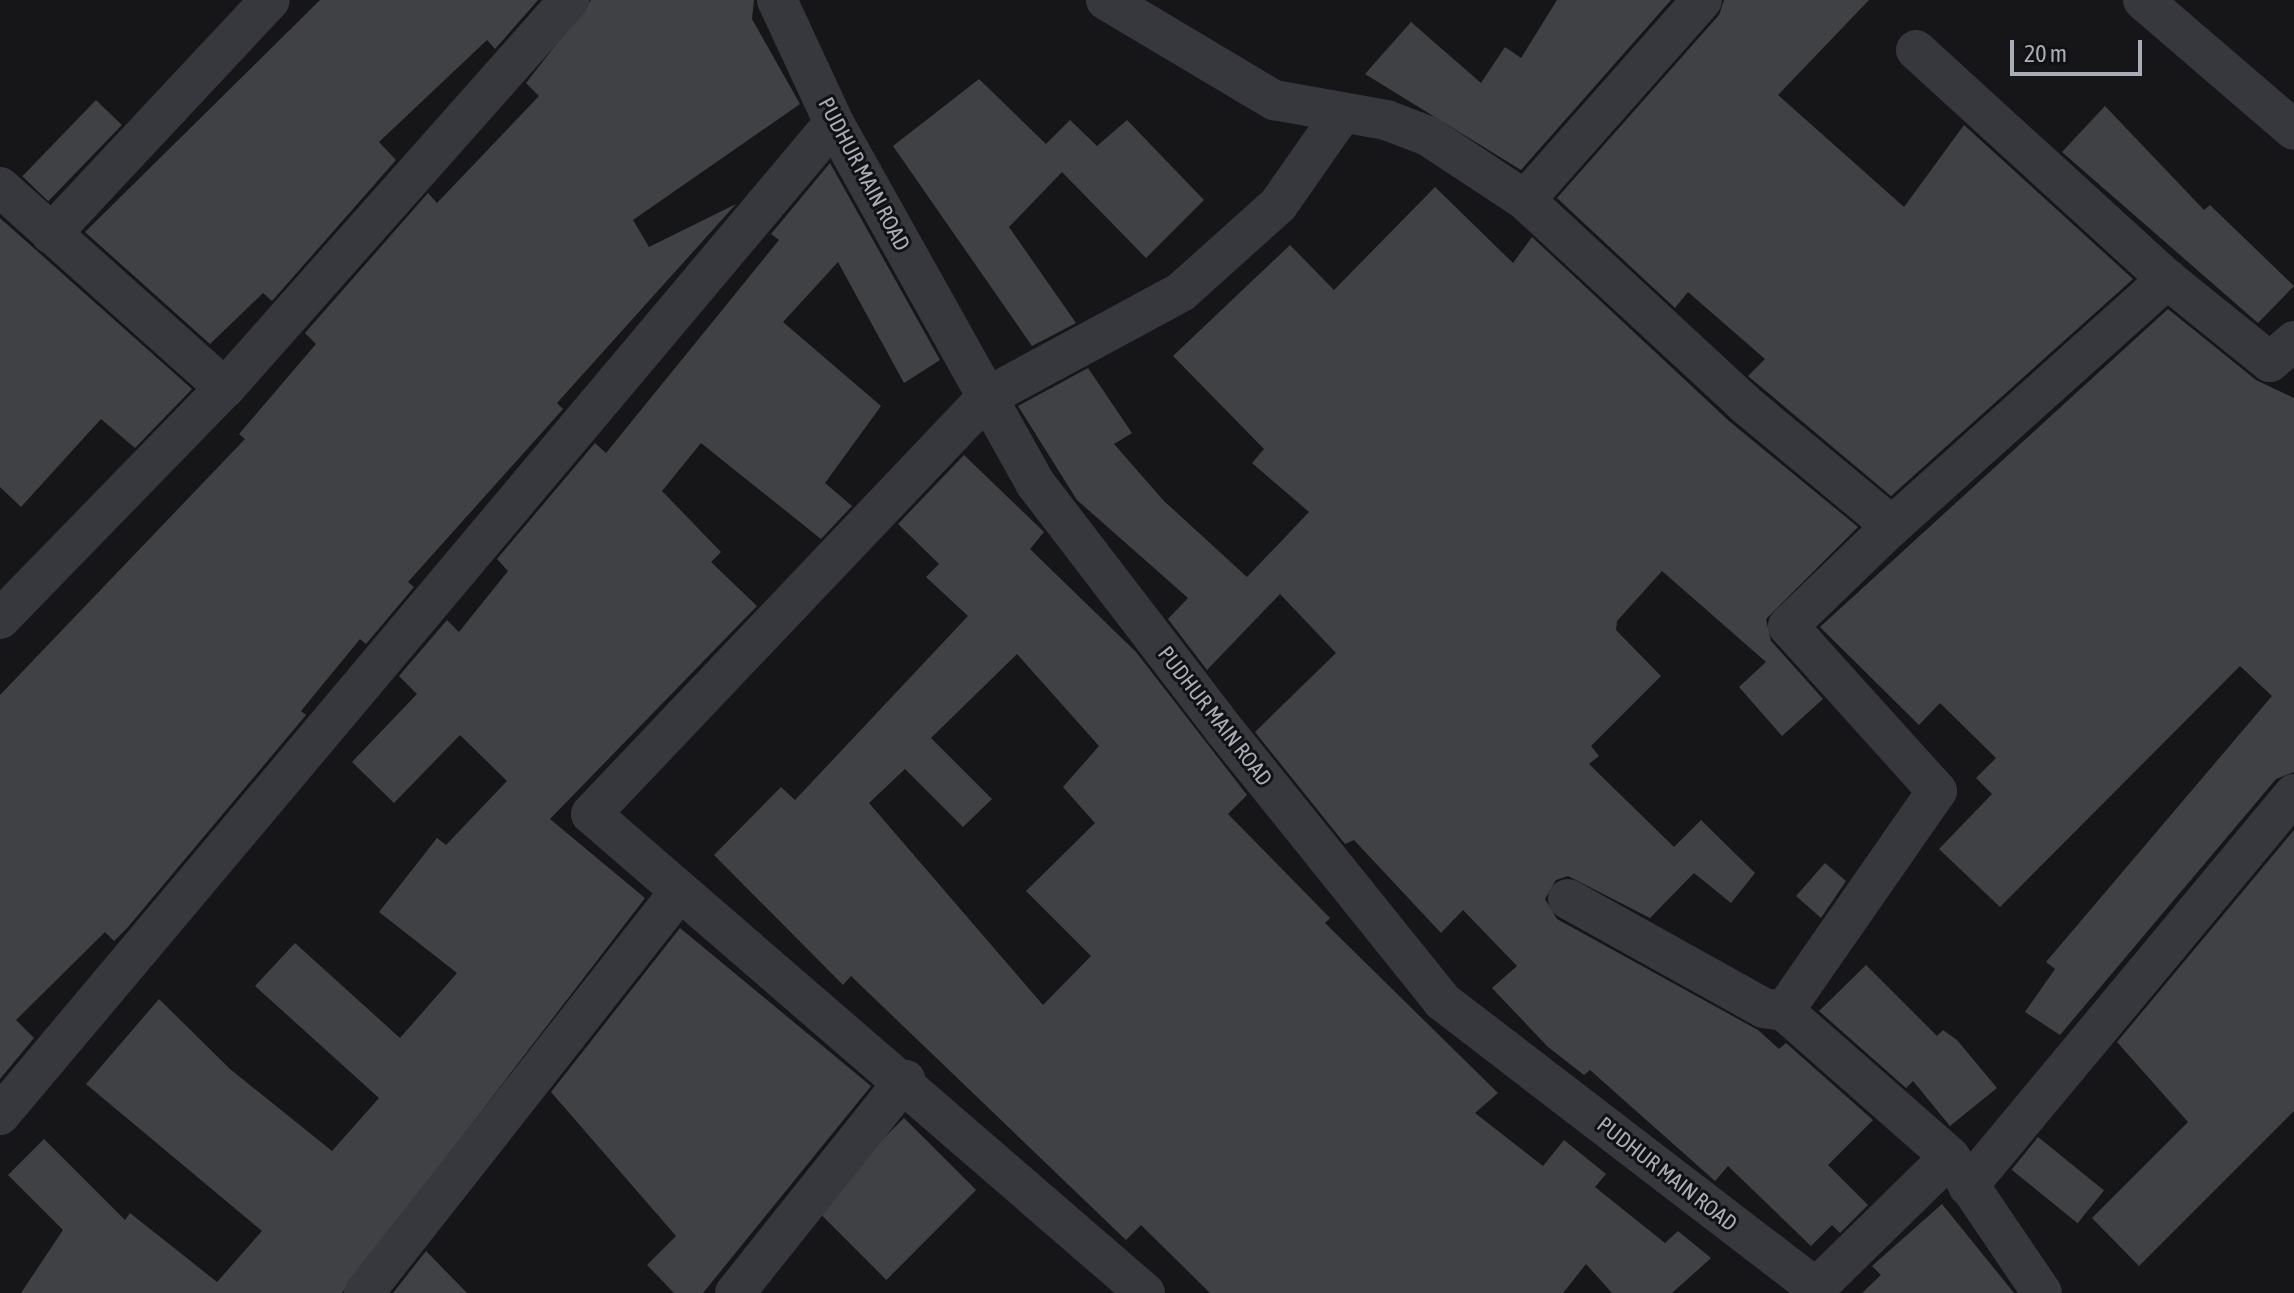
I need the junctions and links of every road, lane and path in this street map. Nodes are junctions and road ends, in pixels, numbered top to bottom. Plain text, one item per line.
1 (270, 0) edge
2 (569, 0) edge
3 (777, 0) edge
4 (1106, 0) edge
5 (1702, 0) edge
6 (2143, 0) edge
7 (1916, 50) dead end
8 (1341, 115) junction
9 (834, 123) junction
10 (2294, 130) edge
11 (0, 187) edge
12 (1525, 200) junction
13 (51, 234) junction
14 (2167, 279) junction
15 (2286, 361) edge
16 (225, 388) junction
17 (987, 397) junction
18 (1892, 526) junction
19 (8, 592) edge
20 (2294, 794) edge
21 (680, 891) junction
22 (1568, 899) dead end
23 (1784, 1011) junction
24 (905, 1080) junction
25 (0, 1115) edge
26 (1959, 1171) junction
27 (1814, 1291) edge
28 (364, 1293) edge
29 (735, 1293) edge
30 (1145, 1293) edge
31 (2042, 1293) edge

1 - 13 street
2 - 16 street
3 - 9 street, PUDHUR MAIN ROAD
4 - 8 street
5 - 12 street
6 - 10 street
7 - 14 street
8 - 12 street
8 - 17 street
9 - 17 street, PUDHUR MAIN ROAD
9 - 25 street
11 - 13 street
12 - 18 street
13 - 16 street
14 - 15 street
14 - 18 street
16 - 19 street
17 - 21 street
17 - 27 street, PUDHUR MAIN ROAD
18 - 23 street
20 - 26 street
21 - 24 street
21 - 28 street
22 - 23 street
23 - 26 street
24 - 29 street
24 - 30 street
26 - 27 street
26 - 31 street

